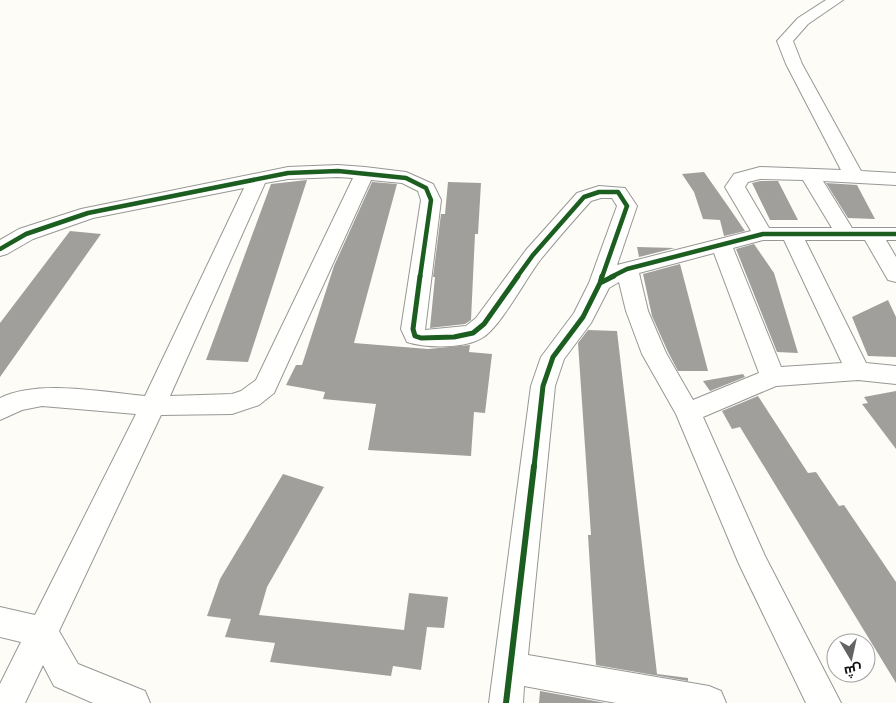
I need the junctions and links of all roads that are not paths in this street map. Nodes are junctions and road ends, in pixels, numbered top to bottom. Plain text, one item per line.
1 (836, 0) edge
2 (365, 173) junction
3 (809, 174) junction
4 (854, 176) junction
5 (258, 178) junction
6 (896, 179) edge
7 (762, 234) junction
8 (846, 234) junction
9 (872, 234) junction
10 (896, 234) edge
11 (792, 235) junction
12 (721, 245) junction
13 (0, 249) edge
14 (627, 269) junction
15 (896, 275) edge
16 (600, 283) junction
17 (858, 372) junction
18 (896, 375) edge
19 (773, 377) junction
20 (153, 406) junction
21 (0, 410) edge
22 (688, 413) junction
23 (0, 622) edge
24 (43, 632) junction
25 (511, 668) junction
26 (8, 703) edge
27 (133, 703) edge
28 (506, 703) edge
29 (708, 703) edge
30 (824, 703) edge

1 - 4 street
2 - 5 street
2 - 16 street
2 - 20 street
3 - 4 street
3 - 7 street
3 - 8 street
4 - 6 street
5 - 13 street
5 - 20 street
7 - 11 street
7 - 12 street
8 - 9 street
8 - 11 street
9 - 10 street
9 - 15 street
11 - 17 street
12 - 14 street
12 - 19 street
14 - 16 street
14 - 22 street
16 - 25 street
17 - 18 street
17 - 19 street
19 - 22 street
20 - 21 street
20 - 24 street
22 - 30 street
23 - 24 street
24 - 26 street
24 - 27 street
25 - 28 street
25 - 29 street

